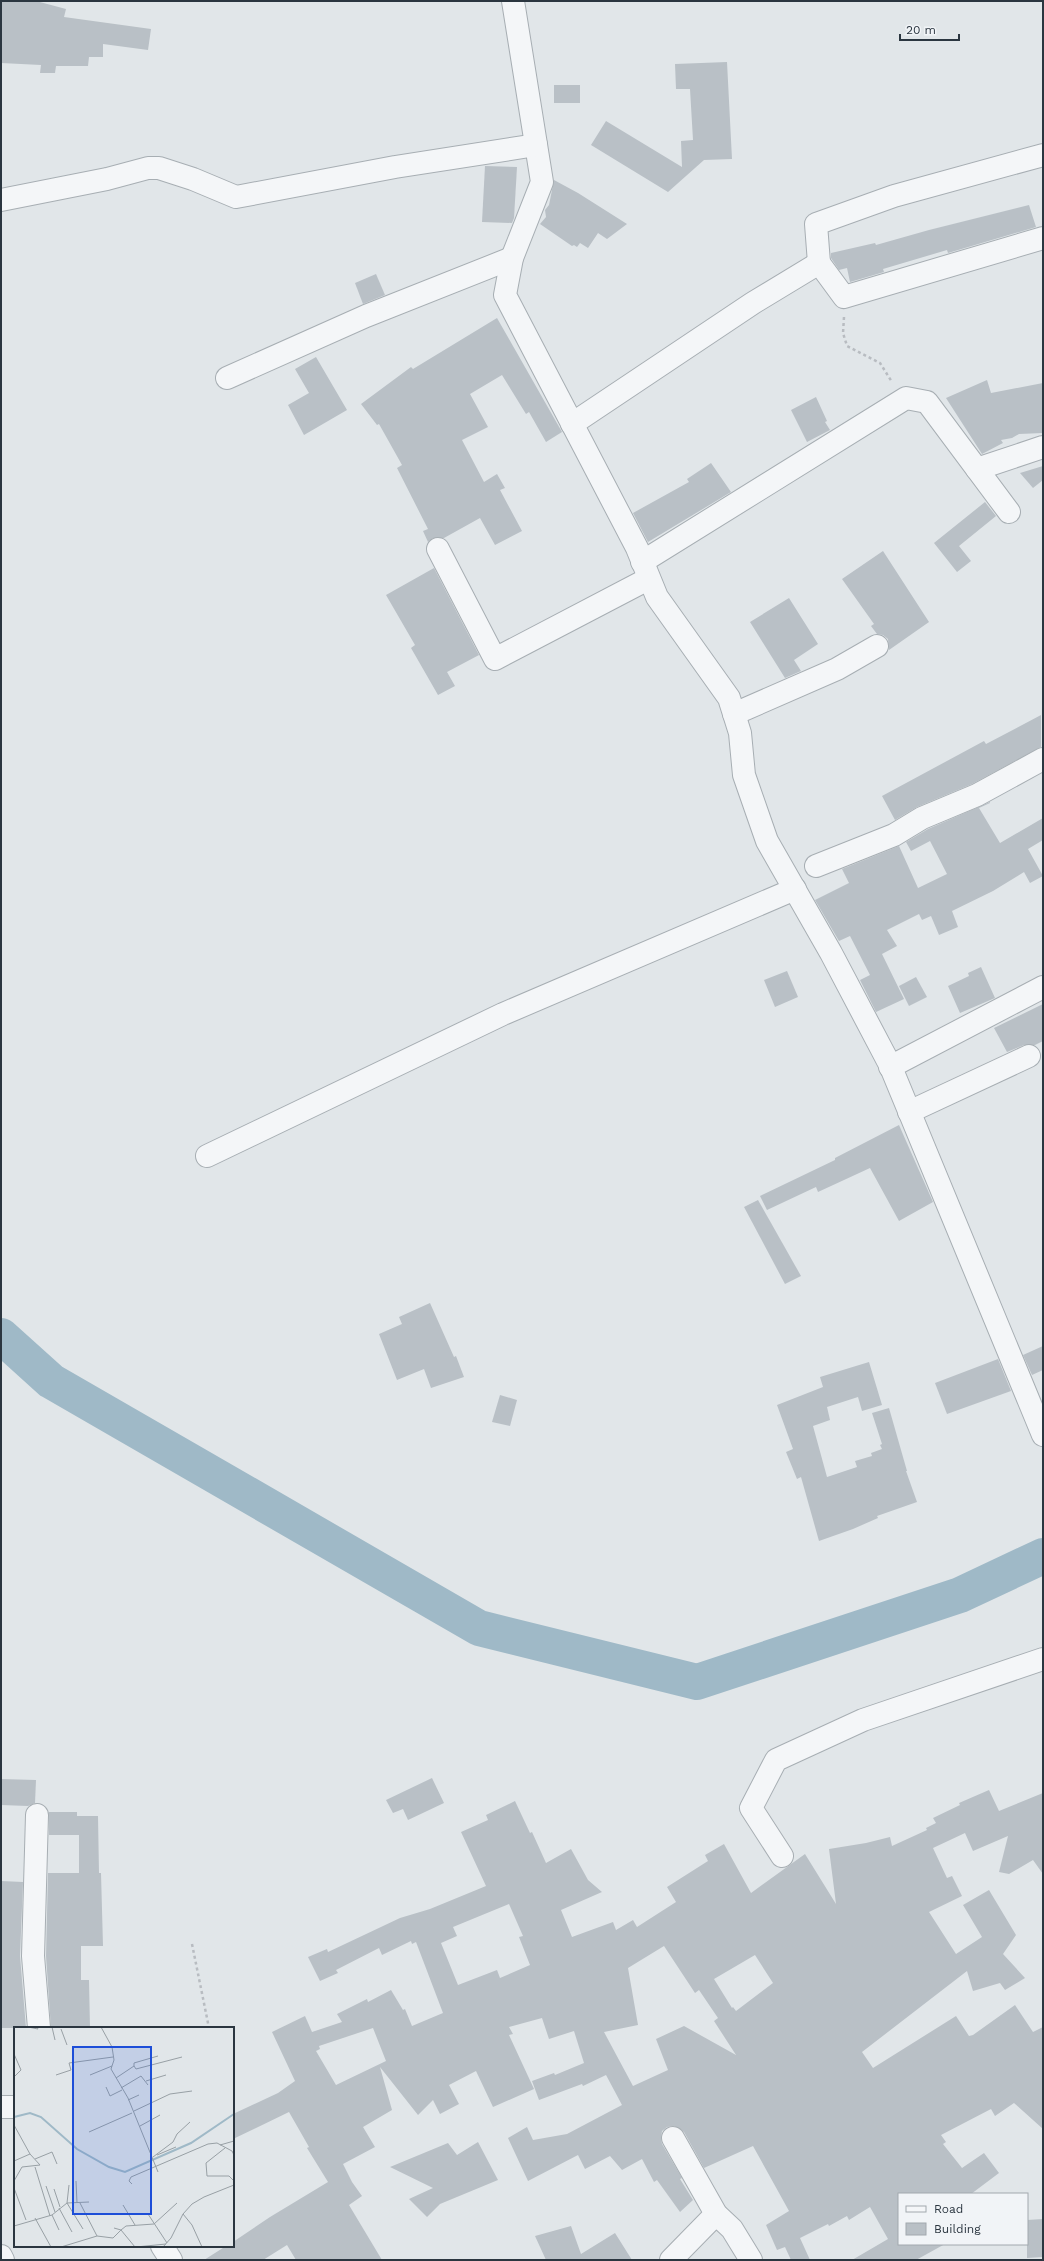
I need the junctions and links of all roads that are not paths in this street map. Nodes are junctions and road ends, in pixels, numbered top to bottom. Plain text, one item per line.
1 (513, 1) edge
2 (536, 144) junction
3 (1043, 154) edge
4 (1, 200) edge
5 (1043, 238) edge
6 (512, 258) junction
7 (819, 263) junction
8 (227, 378) dead end
9 (572, 424) junction
10 (1043, 448) edge
11 (977, 469) junction
12 (1009, 512) dead end
13 (438, 549) dead end
14 (645, 570) junction
15 (877, 646) dead end
16 (734, 714) junction
17 (1043, 759) edge
18 (816, 866) dead end
19 (795, 889) junction
20 (1043, 987) edge
21 (1029, 1056) dead end
22 (890, 1067) junction
23 (909, 1112) junction
24 (207, 1156) dead end
25 (1043, 1435) edge
26 (1043, 1659) edge
27 (37, 1815) dead end
28 (782, 1856) dead end
29 (39, 2027) edge
30 (1, 2107) edge
31 (14, 2107) edge
32 (673, 2138) dead end
33 (716, 2214) junction
34 (163, 2247) edge
35 (1, 2256) edge
36 (3, 2260) edge
37 (171, 2260) edge
38 (671, 2260) edge
39 (751, 2260) edge

1 - 2 street
2 - 4 street
2 - 6 street
3 - 7 street
5 - 7 street
6 - 8 street
6 - 9 street
7 - 9 street
9 - 14 street
10 - 11 street
11 - 12 street
11 - 14 street
13 - 14 street
14 - 16 street
15 - 16 street
16 - 19 street
17 - 18 street
19 - 22 street
19 - 24 street
20 - 22 street
21 - 23 street
22 - 23 street
23 - 25 street
26 - 28 street
27 - 29 street
30 - 31 street
32 - 33 street
33 - 38 street
33 - 39 street
34 - 37 street
35 - 36 street

